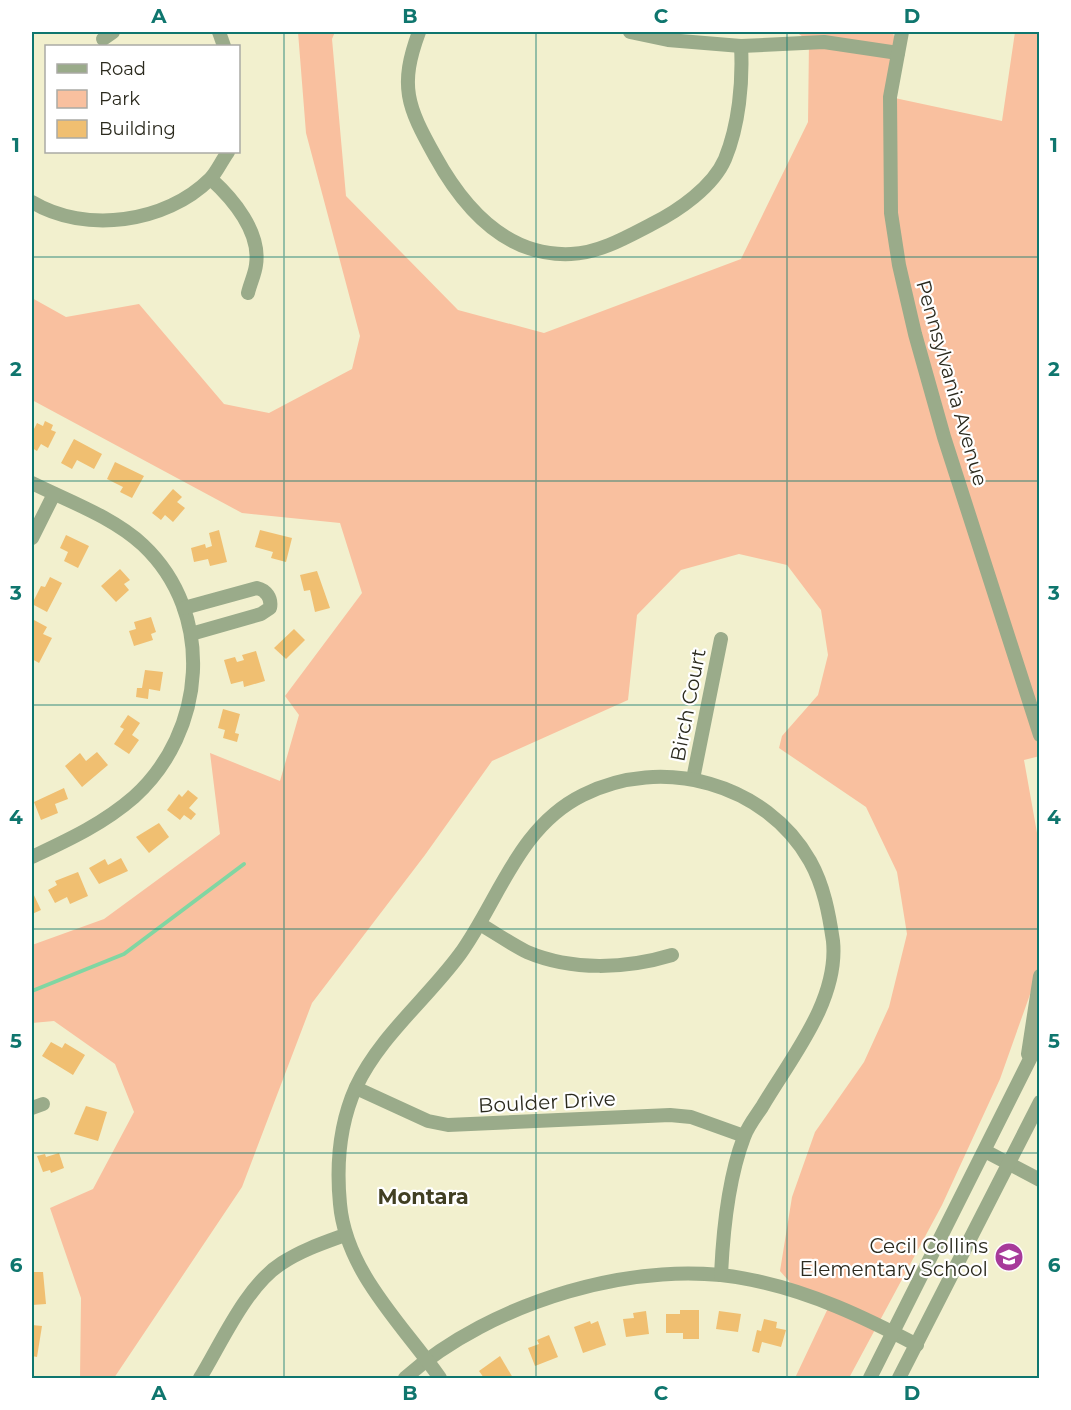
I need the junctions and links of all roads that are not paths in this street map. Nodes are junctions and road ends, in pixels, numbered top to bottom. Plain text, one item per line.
1 (419, 32) edge
2 (630, 32) edge
3 (902, 32) edge
4 (741, 46) junction
5 (898, 53) junction
6 (227, 153) edge
7 (211, 178) junction
8 (32, 202) edge
9 (248, 293) dead end
10 (32, 483) edge
11 (54, 494) junction
12 (32, 538) edge
13 (184, 608) junction
14 (191, 634) junction
15 (721, 639) dead end
16 (1040, 735) edge
17 (693, 779) junction
18 (32, 856) edge
19 (480, 924) junction
20 (672, 956) dead end
21 (1040, 976) edge
22 (1040, 1039) edge
23 (1026, 1066) junction
24 (356, 1088) junction
25 (1040, 1102) edge
26 (744, 1136) junction
27 (985, 1151) junction
28 (1009, 1164) junction
29 (1040, 1180) edge
30 (345, 1235) junction
31 (722, 1275) junction
32 (893, 1333) junction
33 (916, 1345) junction
34 (427, 1359) junction
35 (200, 1378) edge
36 (405, 1378) edge
37 (440, 1378) edge
38 (870, 1378) edge
39 (899, 1378) edge

1 - 4 street
2 - 4 street
3 - 5 street, Pennsylvania Avenue
4 - 5 street
5 - 16 street, Pennsylvania Avenue
6 - 7 street
7 - 8 street
7 - 9 street
10 - 11 street
11 - 12 street
11 - 13 street
13 - 14 street
13 - 14 street
14 - 18 street
15 - 17 street, Birch Court
17 - 19 street
17 - 26 street
19 - 20 street
19 - 24 street
21 - 23 street
22 - 23 street
23 - 27 street
24 - 26 street, Boulder Drive
24 - 30 street
25 - 28 street
26 - 31 street
27 - 28 street
27 - 32 street
28 - 29 street
28 - 33 street
30 - 34 street
30 - 35 street
31 - 32 street
31 - 34 street
32 - 33 street
32 - 38 street
33 - 39 street
34 - 36 street
34 - 37 street

